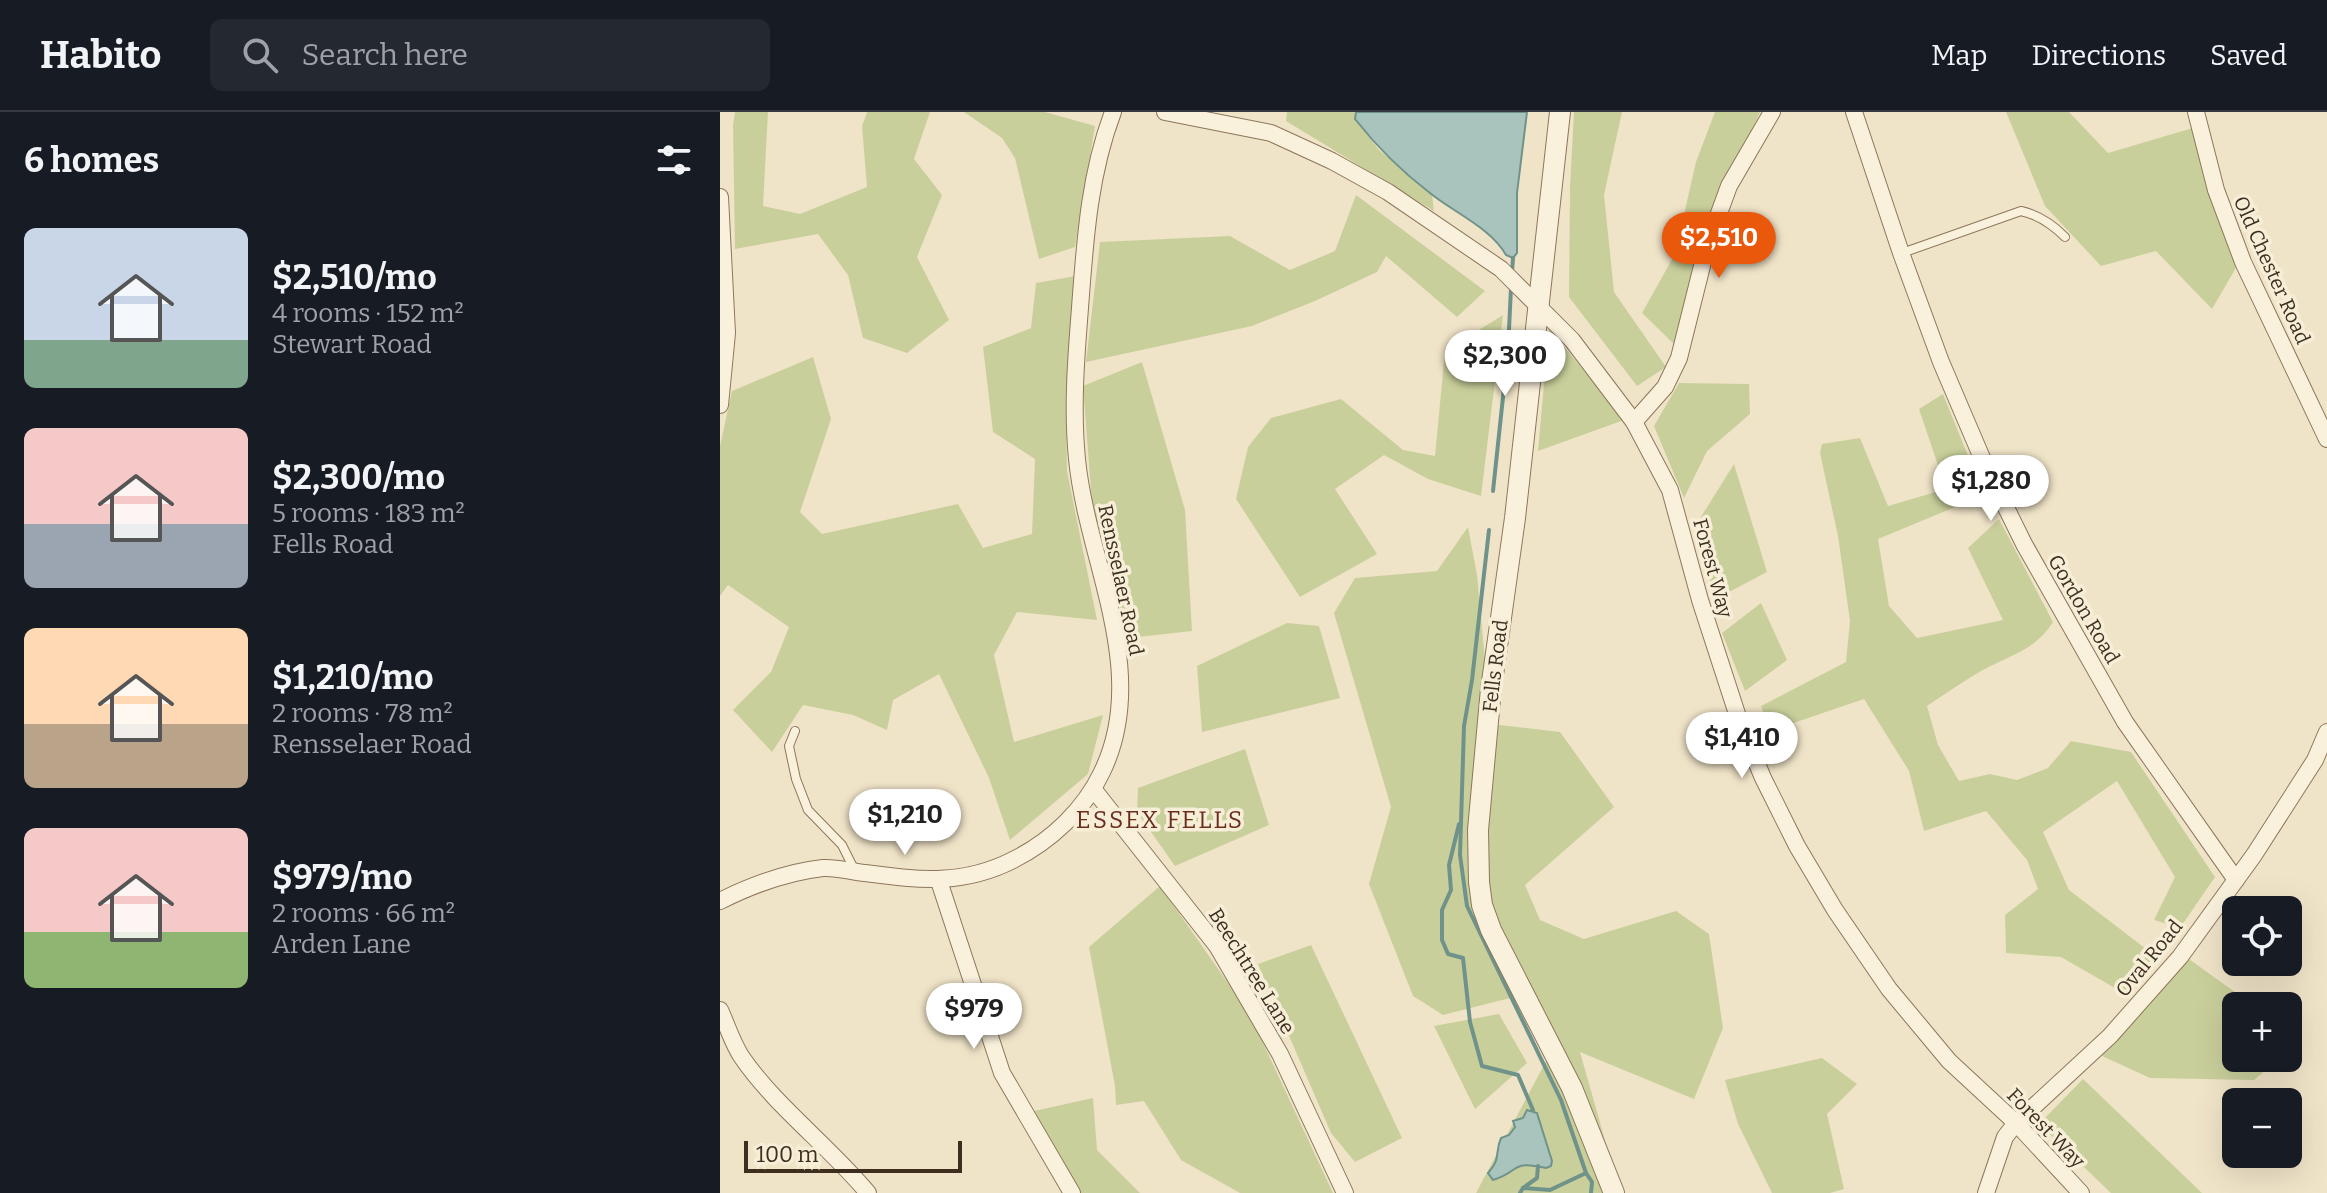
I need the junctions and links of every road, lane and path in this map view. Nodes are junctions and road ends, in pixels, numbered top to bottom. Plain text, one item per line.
1 (1113, 112) edge
2 (1165, 112) edge
3 (1560, 112) edge
4 (1772, 112) edge
5 (1854, 112) edge
6 (2196, 112) edge
7 (720, 197) edge
8 (2065, 237) dead end
9 (1901, 253) junction
10 (1539, 304) junction
11 (720, 405) edge
12 (1634, 422) junction
13 (2327, 439) edge
14 (795, 731) dead end
15 (2327, 732) edge
16 (2326, 739) edge
17 (1094, 790) junction
18 (855, 872) junction
19 (2236, 880) junction
20 (939, 881) junction
21 (720, 901) edge
22 (720, 1010) edge
23 (2016, 1123) junction
24 (868, 1193) edge
25 (1072, 1193) edge
26 (1345, 1193) edge
27 (1614, 1193) edge
28 (1986, 1193) edge
29 (2081, 1193) edge

1 - 17 street, Rensselaer Road
2 - 10 street, Forest Way
3 - 10 street, Fells Road
4 - 12 street
5 - 9 street, Gordon Road
6 - 13 street, Old Chester Road
7 - 11 street
8 - 9 lane
9 - 19 street, Gordon Road
10 - 12 street, Forest Way
10 - 27 street, Fells Road
12 - 23 street, Forest Way
14 - 18 lane
15 - 16 street, Oval Road
16 - 19 street, Oval Road
17 - 20 street, Rensselaer Road
17 - 26 street, Beechtree Lane
18 - 20 street, Rensselaer Road
18 - 21 street, Rensselaer Road
19 - 23 street, Oval Road
20 - 25 street
22 - 24 street
23 - 28 street, Oval Road
23 - 29 street, Forest Way

